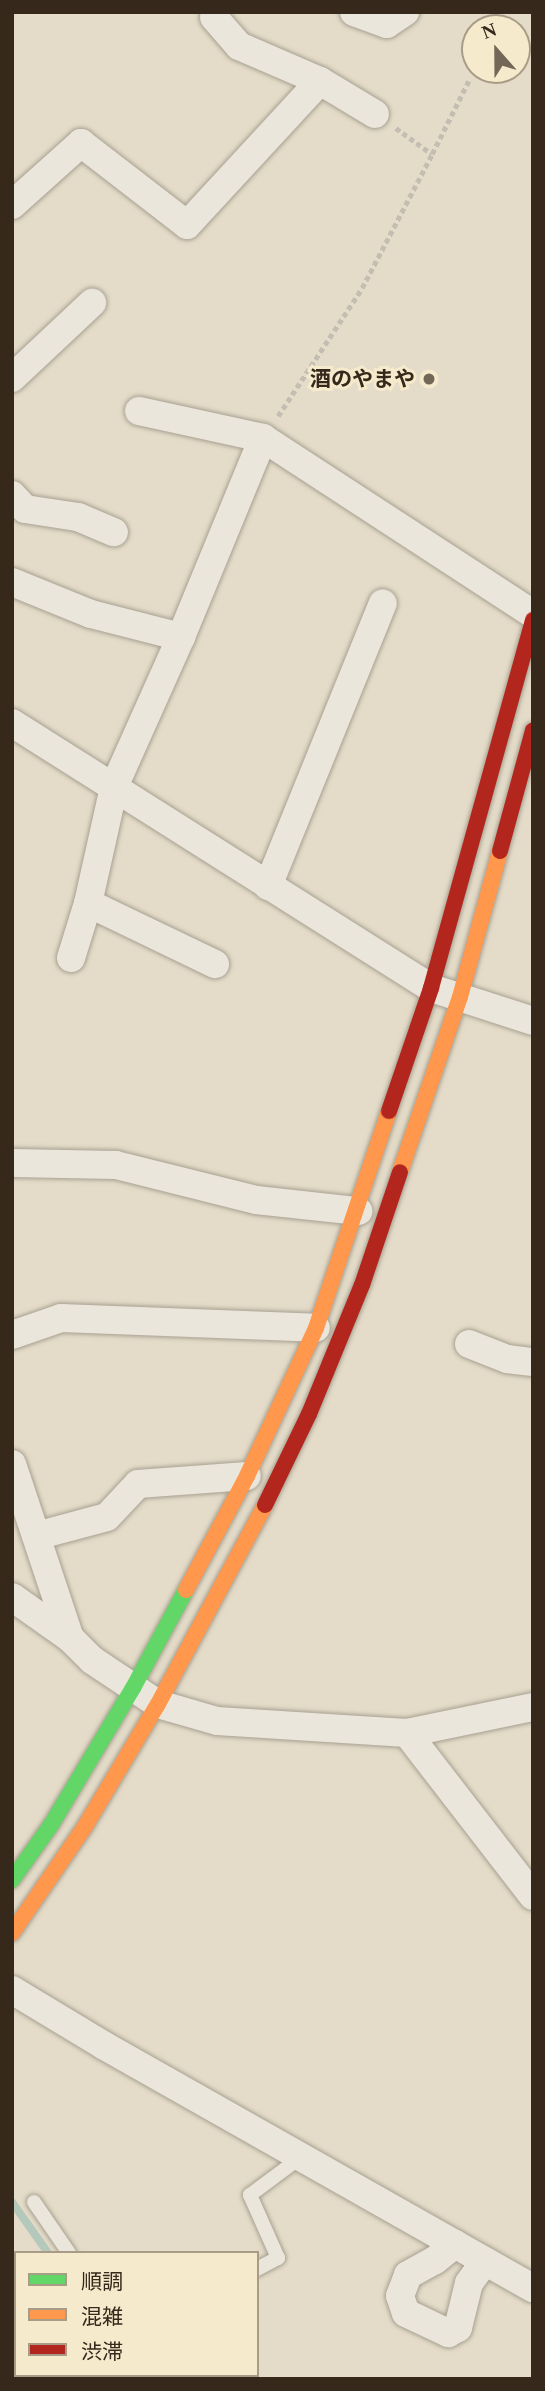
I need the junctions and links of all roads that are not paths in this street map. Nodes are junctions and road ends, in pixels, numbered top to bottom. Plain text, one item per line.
1 (354, 12) edge
2 (405, 12) edge
3 (214, 14) edge
4 (320, 82) junction
5 (375, 114) road end
6 (12, 205) edge
7 (92, 303) dead end
8 (12, 378) edge
9 (139, 411) dead end
10 (263, 438) junction
11 (12, 495) edge
12 (114, 532) dead end
13 (12, 582) edge
14 (383, 603) dead end
15 (533, 614) edge
16 (533, 620) edge
17 (181, 637) junction
18 (12, 723) edge
19 (533, 730) edge
20 (114, 787) junction
21 (268, 886) junction
22 (88, 903) junction
23 (71, 957) dead end
24 (215, 964) dead end
25 (431, 988) junction
26 (460, 997) junction
27 (533, 1021) edge
28 (12, 1163) edge
29 (358, 1211) junction
30 (316, 1328) junction
31 (12, 1335) edge
32 (469, 1344) dead end
33 (533, 1362) edge
34 (12, 1464) edge
35 (247, 1476) junction
36 (36, 1536) junction
37 (12, 1597) edge
38 (70, 1638) junction
39 (134, 1688) junction
40 (158, 1704) junction
41 (533, 1707) edge
42 (407, 1733) junction
43 (12, 1880) edge
44 (533, 1896) edge
45 (12, 1933) edge
46 (12, 1990) edge
47 (301, 2157) junction
48 (34, 2202) dead end
49 (455, 2244) junction
50 (68, 2251) edge
51 (485, 2261) junction
52 (259, 2268) edge
53 (533, 2288) edge

1 - 2 street
3 - 4 street
4 - 5 street
4 - 6 street
7 - 8 street
9 - 10 street
10 - 15 street
10 - 17 street
11 - 12 street
13 - 17 street
14 - 21 street
16 - 25 street
17 - 20 street
18 - 20 street
19 - 26 street
20 - 21 street
20 - 22 street
21 - 25 street
22 - 23 street
22 - 24 street
25 - 26 street
25 - 29 street
26 - 27 street
26 - 40 street
28 - 29 street
29 - 30 street
30 - 31 street
30 - 35 street
32 - 33 street
34 - 36 street
35 - 36 street
35 - 39 street
36 - 38 street
37 - 38 street
38 - 39 street
39 - 40 street
39 - 43 street
40 - 42 street
40 - 45 street
41 - 42 street
42 - 44 street
46 - 47 street
47 - 49 street
47 - 52 lane
48 - 50 lane
49 - 51 street
49 - 51 street
51 - 53 street

